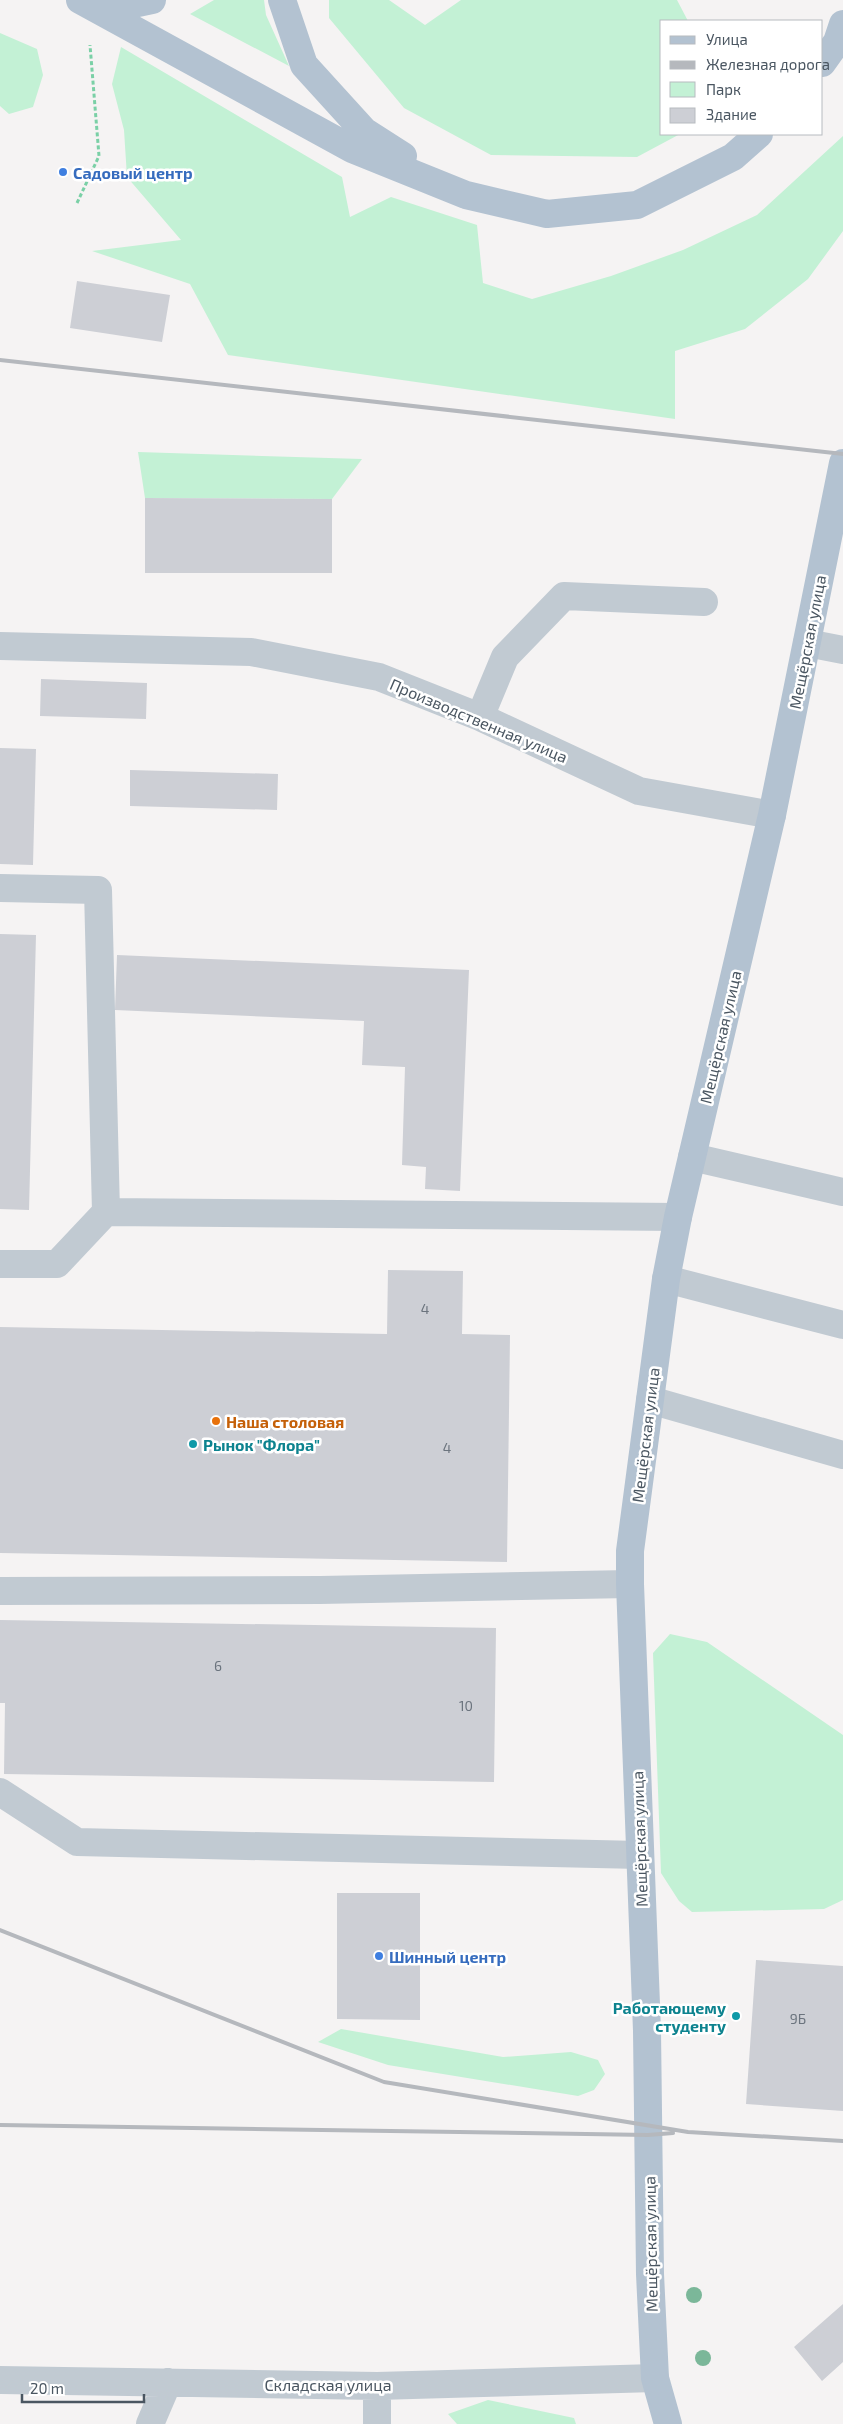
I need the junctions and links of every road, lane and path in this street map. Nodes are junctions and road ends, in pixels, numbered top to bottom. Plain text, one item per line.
1 (152, 0) edge
2 (282, 0) edge
3 (90, 5) edge
4 (843, 24) edge
5 (823, 62) edge
6 (759, 135) edge
7 (466, 195) junction
8 (77, 204) dead end
9 (843, 463) edge
10 (704, 602) dead end
11 (807, 643) junction
12 (0, 646) edge
13 (843, 650) edge
14 (480, 717) junction
15 (772, 815) junction
16 (0, 888) edge
17 (692, 1157) junction
18 (843, 1192) edge
19 (106, 1212) junction
20 (678, 1217) junction
21 (0, 1264) edge
22 (666, 1279) junction
23 (843, 1325) edge
24 (650, 1400) junction
25 (843, 1455) edge
26 (630, 1584) junction
27 (0, 1591) edge
28 (0, 1792) edge
29 (640, 1855) junction
30 (655, 2378) junction
31 (0, 2380) edge
32 (168, 2382) junction
33 (377, 2386) junction
34 (150, 2424) edge
35 (376, 2424) edge
36 (668, 2424) edge

1 - 3 main road
2 - 7 main road
3 - 7 main road
3 - 8 path
4 - 5 main road
6 - 7 main road
9 - 11 main road, Мещёрская улица
10 - 14 street
11 - 13 street
11 - 15 main road, Мещёрская улица
12 - 14 street, Производственная улица
14 - 15 street, Производственная улица
15 - 17 main road, Мещёрская улица
16 - 19 street
17 - 18 street
17 - 20 main road, Мещёрская улица
19 - 20 street
19 - 21 street
20 - 22 main road, Мещёрская улица
22 - 23 street
22 - 24 main road, Мещёрская улица
24 - 25 street
24 - 26 main road, Мещёрская улица
26 - 27 street
26 - 29 main road, Мещёрская улица
28 - 29 street
29 - 30 main road, Мещёрская улица
30 - 33 street, Складская улица
30 - 36 main road, Мещёрская улица
31 - 32 street, Складская улица
32 - 33 street, Складская улица
32 - 34 street
33 - 35 street

